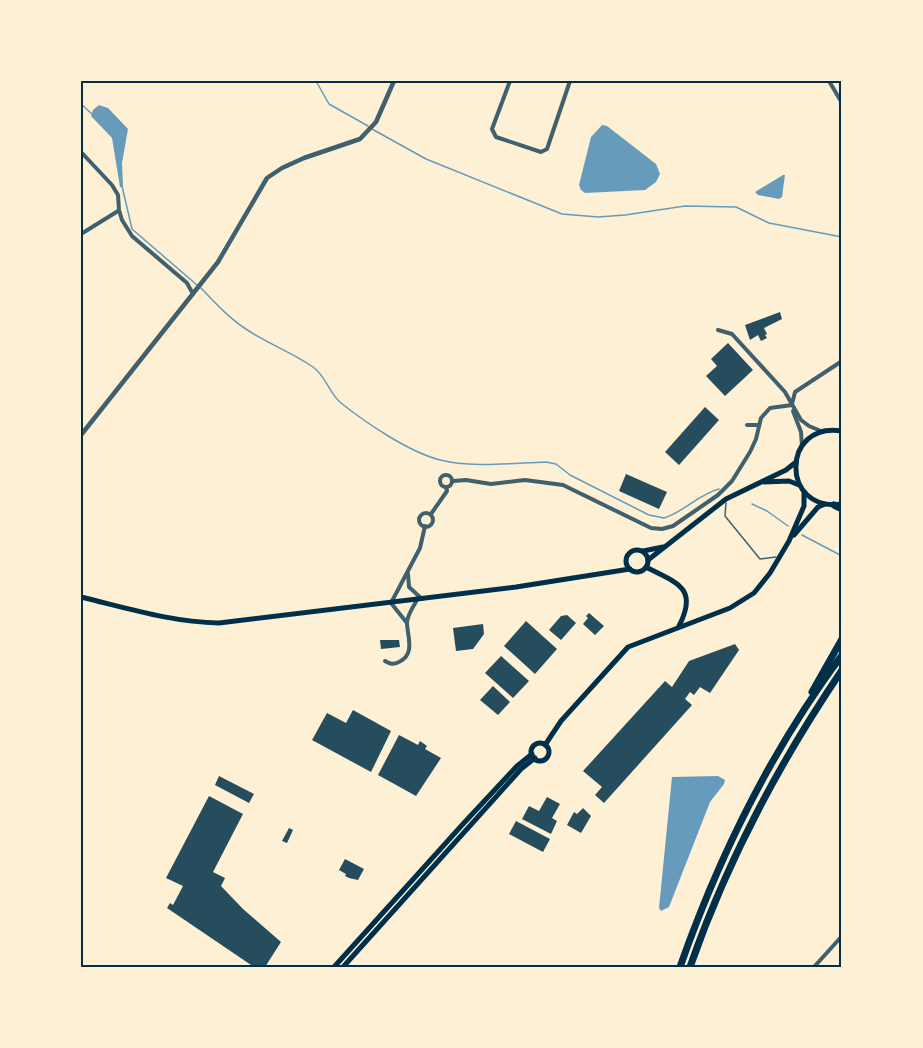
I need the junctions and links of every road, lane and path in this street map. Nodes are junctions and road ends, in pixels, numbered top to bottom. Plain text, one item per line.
1 (393, 81) edge
2 (510, 81) edge
3 (570, 81) edge
4 (829, 81) edge
5 (842, 103) edge
6 (81, 152) edge
7 (118, 210) junction
8 (81, 234) edge
9 (195, 292) junction
10 (718, 330) dead end
11 (842, 361) edge
12 (792, 405) junction
13 (747, 425) dead end
14 (758, 425) junction
15 (842, 425) edge
16 (839, 430) edge
17 (822, 431) junction
18 (81, 435) edge
19 (802, 446) junction
20 (796, 462) junction
21 (453, 481) junction
22 (762, 482) junction
23 (800, 485) junction
24 (446, 487) junction
25 (804, 492) junction
26 (726, 499) junction
27 (825, 504) junction
28 (842, 504) edge
29 (834, 505) junction
30 (842, 509) edge
31 (431, 514) junction
32 (425, 526) junction
33 (789, 541) junction
34 (664, 547) junction
35 (643, 551) junction
36 (780, 556) junction
37 (648, 560) junction
38 (625, 561) junction
39 (646, 567) junction
40 (630, 569) junction
41 (610, 572) junction
42 (408, 573) junction
43 (81, 597) edge
44 (419, 600) junction
45 (391, 603) junction
46 (407, 623) junction
47 (679, 626) junction
48 (842, 639) edge
49 (842, 655) edge
50 (385, 661) dead end
51 (842, 670) edge
52 (797, 721) junction
53 (545, 745) junction
54 (533, 756) junction
55 (842, 936) edge
56 (334, 967) edge
57 (343, 967) edge
58 (680, 967) edge
59 (690, 967) edge
60 (814, 967) edge

1 - 9 street
2 - 3 street
4 - 5 street
6 - 7 street
7 - 8 street
7 - 9 street
9 - 18 street
10 - 12 street
11 - 12 street
12 - 14 street
12 - 17 street
12 - 19 street
13 - 14 street
14 - 21 street
15 - 16 main road
16 - 17 main road
17 - 19 main road
19 - 20 main road
20 - 22 main road
20 - 23 main road
21 - 24 street
21 - 24 street
22 - 23 main road
22 - 26 main road
23 - 25 main road
24 - 31 street
25 - 27 main road
25 - 33 main road
26 - 34 main road
26 - 36 lane
27 - 29 main road
27 - 33 main road
28 - 29 main road
29 - 30 highway
31 - 32 street
31 - 32 street
32 - 42 street
33 - 36 main road
34 - 35 main road
34 - 37 main road
35 - 37 main road
35 - 38 main road
36 - 47 main road
37 - 39 main road
38 - 40 main road
38 - 41 main road
39 - 40 main road
39 - 47 main road
40 - 41 main road
41 - 44 main road
42 - 44 street
42 - 45 street
43 - 45 main road
44 - 45 main road
44 - 46 street
45 - 46 street
46 - 50 street
47 - 53 main road
48 - 52 highway
49 - 52 highway
51 - 59 highway
52 - 58 highway
53 - 54 main road
53 - 54 main road
54 - 56 main road
54 - 57 main road
55 - 60 street

